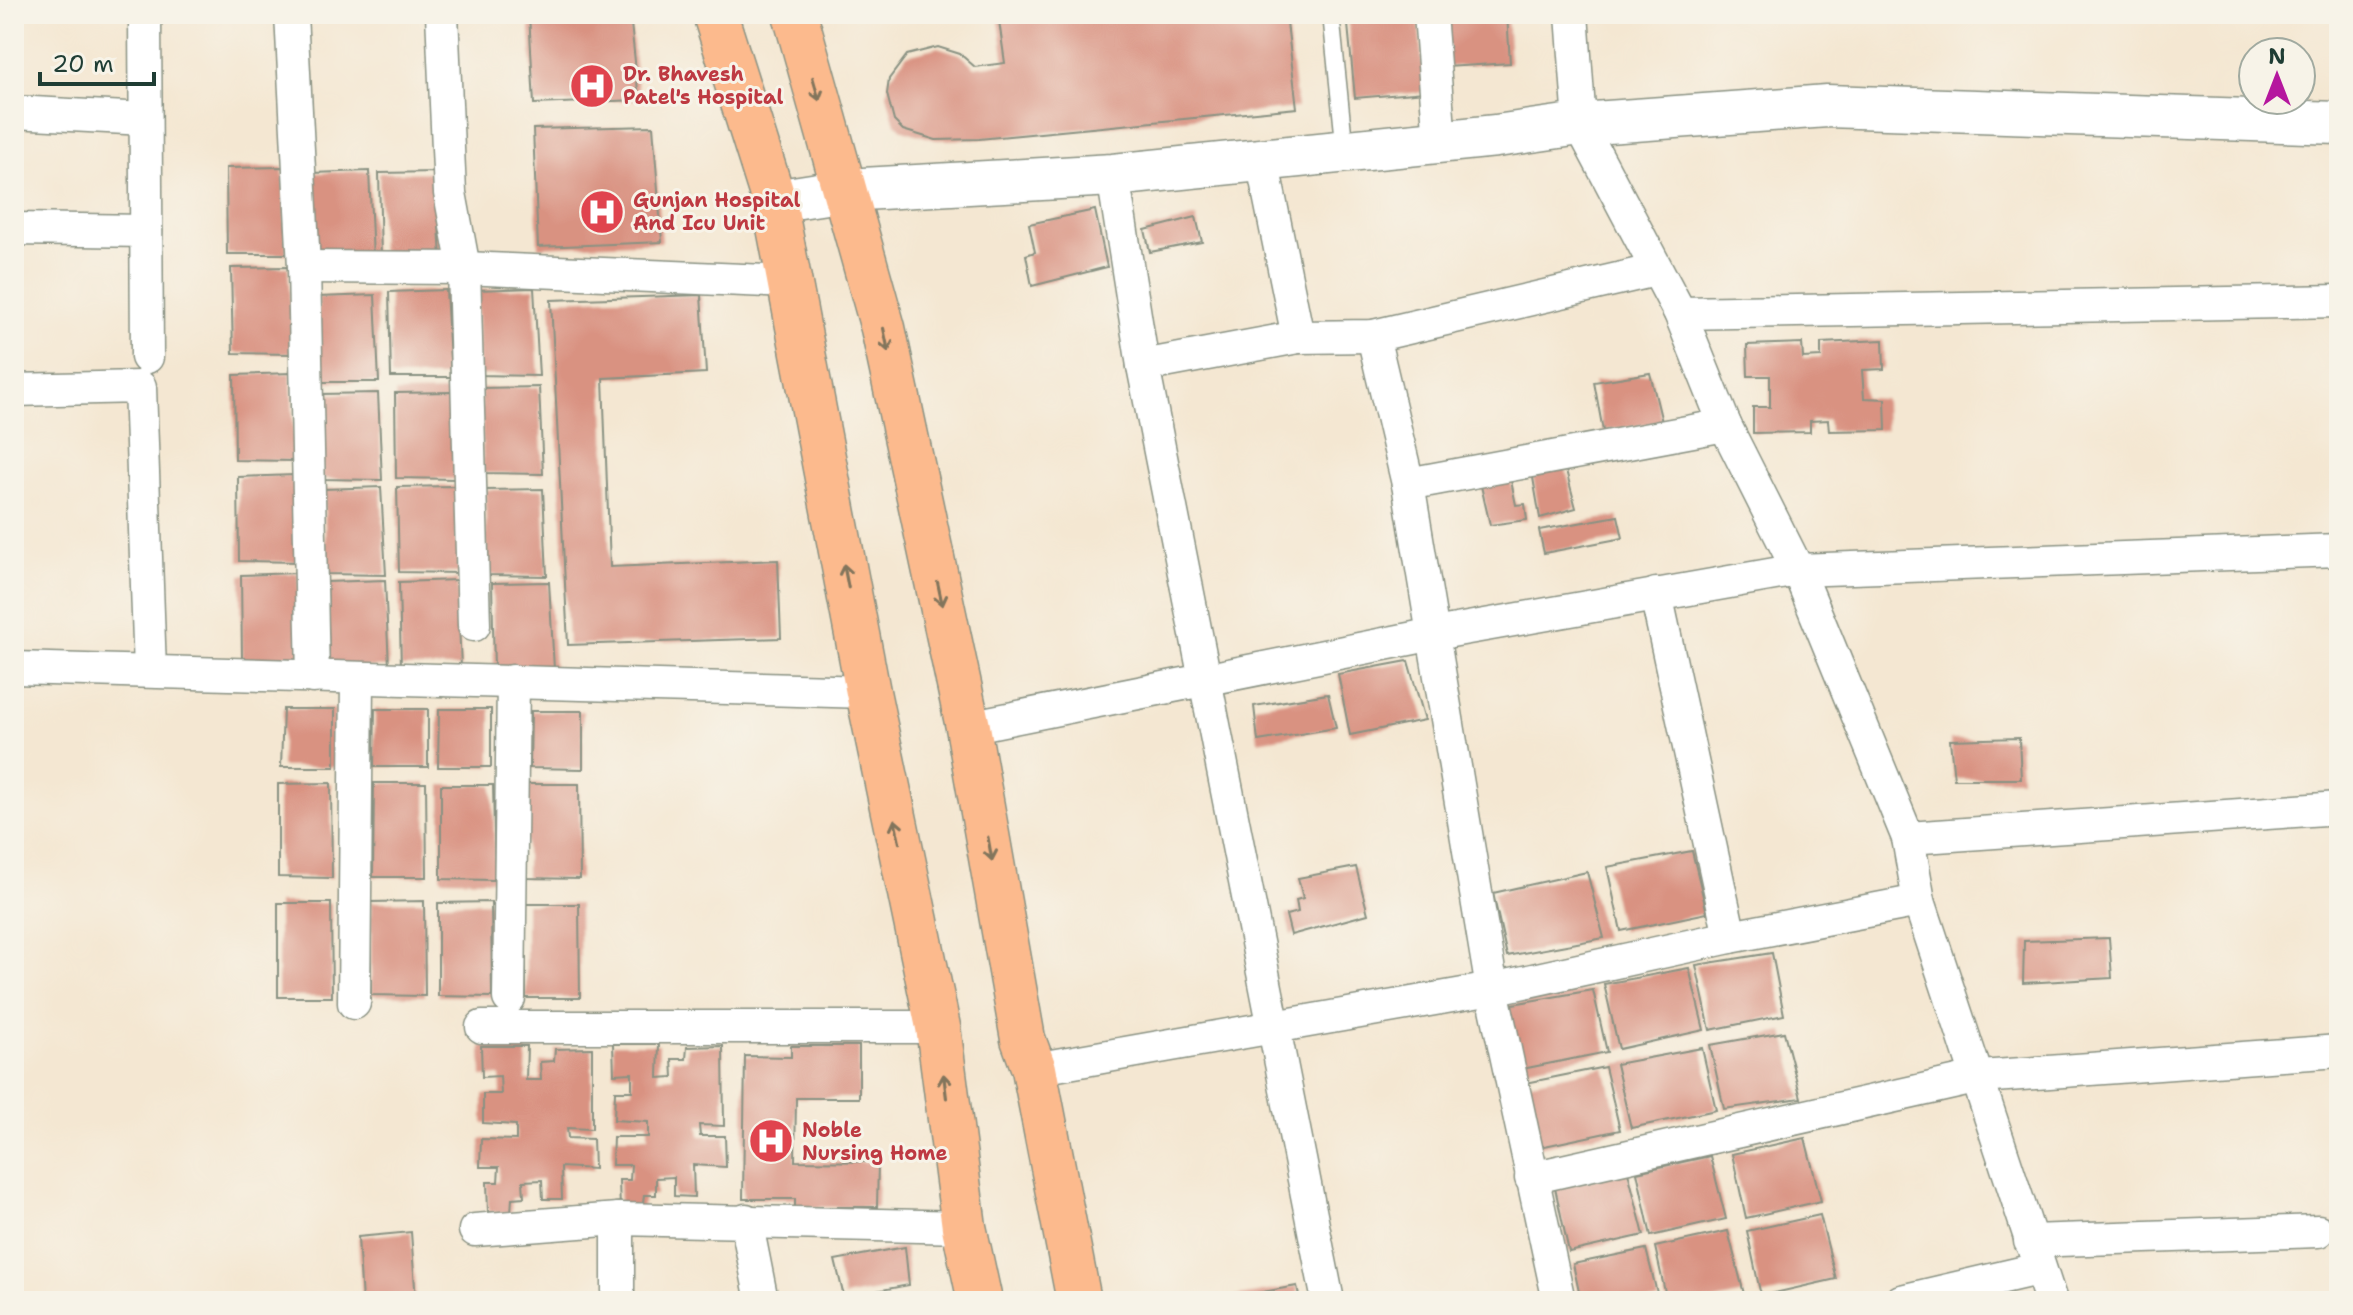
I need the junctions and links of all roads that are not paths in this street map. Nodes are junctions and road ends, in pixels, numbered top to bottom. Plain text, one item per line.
1 (145, 14) edge
2 (291, 14) edge
3 (442, 14) edge
4 (715, 14) edge
5 (795, 14) edge
6 (1331, 14) edge
7 (1430, 14) edge
8 (1572, 14) edge
9 (14, 112) edge
10 (145, 119) junction
11 (2339, 123) edge
12 (1580, 124) junction
13 (1440, 142) junction
14 (1345, 152) junction
15 (1262, 160) junction
16 (1113, 175) junction
17 (845, 190) junction
18 (774, 201) junction
19 (14, 229) edge
20 (146, 231) junction
21 (304, 267) junction
22 (464, 268) junction
23 (1656, 270) junction
24 (790, 282) junction
25 (2339, 301) edge
26 (1680, 313) junction
27 (1373, 336) junction
28 (1298, 337) junction
29 (147, 357) dead end
30 (1143, 366) junction
31 (14, 390) edge
32 (1725, 425) junction
33 (1408, 484) junction
34 (2339, 550) edge
35 (1798, 570) junction
36 (1656, 594) junction
37 (474, 625) dead end
38 (1434, 634) junction
39 (14, 668) edge
40 (150, 671) junction
41 (313, 677) junction
42 (357, 679) junction
43 (1206, 679) junction
44 (513, 681) junction
45 (868, 692) junction
46 (968, 727) junction
47 (2339, 808) edge
48 (1908, 838) junction
49 (1919, 901) junction
50 (1730, 937) junction
51 (1492, 989) junction
52 (509, 998) dead end
53 (354, 1003) dead end
54 (1272, 1025) junction
55 (482, 1027) dead end
56 (938, 1027) junction
57 (2339, 1051) edge
58 (1034, 1069) junction
59 (1980, 1077) junction
60 (1531, 1178) junction
61 (618, 1219) junction
62 (746, 1220) junction
63 (964, 1227) junction
64 (475, 1230) dead end
65 (2318, 1231) dead end
66 (2034, 1255) junction
67 (1913, 1300) edge
68 (618, 1301) edge
69 (762, 1301) edge
70 (980, 1301) edge
71 (1079, 1301) edge
72 (1328, 1301) edge
73 (1559, 1301) edge
74 (2051, 1301) edge

1 - 10 street
2 - 21 street
3 - 22 street
4 - 18 highway
5 -> 17 highway
6 - 14 lane
7 - 13 street
8 - 12 street
9 - 10 street
10 - 20 street
11 - 12 street
12 - 13 street
12 - 23 street
13 - 14 street
14 - 15 street
15 - 16 street
15 - 28 street
16 - 17 street
16 - 30 street
17 - 18 street
17 -> 46 highway
18 - 24 highway
19 - 20 street
20 - 29 street
21 - 22 street
21 - 41 street
22 - 24 street
22 - 37 street
23 - 26 street
23 - 27 street
45 -> 24 highway
25 - 26 street
26 - 32 street
27 - 28 street
27 - 33 street
28 - 30 street
30 - 43 street
31 - 40 street
32 - 33 street
32 - 35 street
33 - 38 street
34 - 35 street
35 - 36 street
35 - 48 street
36 - 38 street
36 - 50 street
38 - 43 street
38 - 51 street
39 - 40 street
40 - 41 street
41 - 42 street
42 - 44 street
42 - 53 street
43 - 46 street
43 - 54 street
44 - 45 street
44 - 52 street
56 -> 45 highway
46 -> 58 highway
47 - 48 street
48 - 49 street
49 - 50 street
49 - 59 street
50 - 51 street
51 - 54 street
51 - 60 street
54 - 58 street
54 - 72 street
55 - 56 street
63 -> 56 highway
57 - 59 street
58 - 71 highway
59 - 60 street
59 - 66 street
60 - 73 street
61 - 62 street
61 - 64 street
61 - 68 street
62 - 63 street
62 - 69 street
63 - 70 highway
65 - 66 street
66 - 67 street
66 - 74 street

